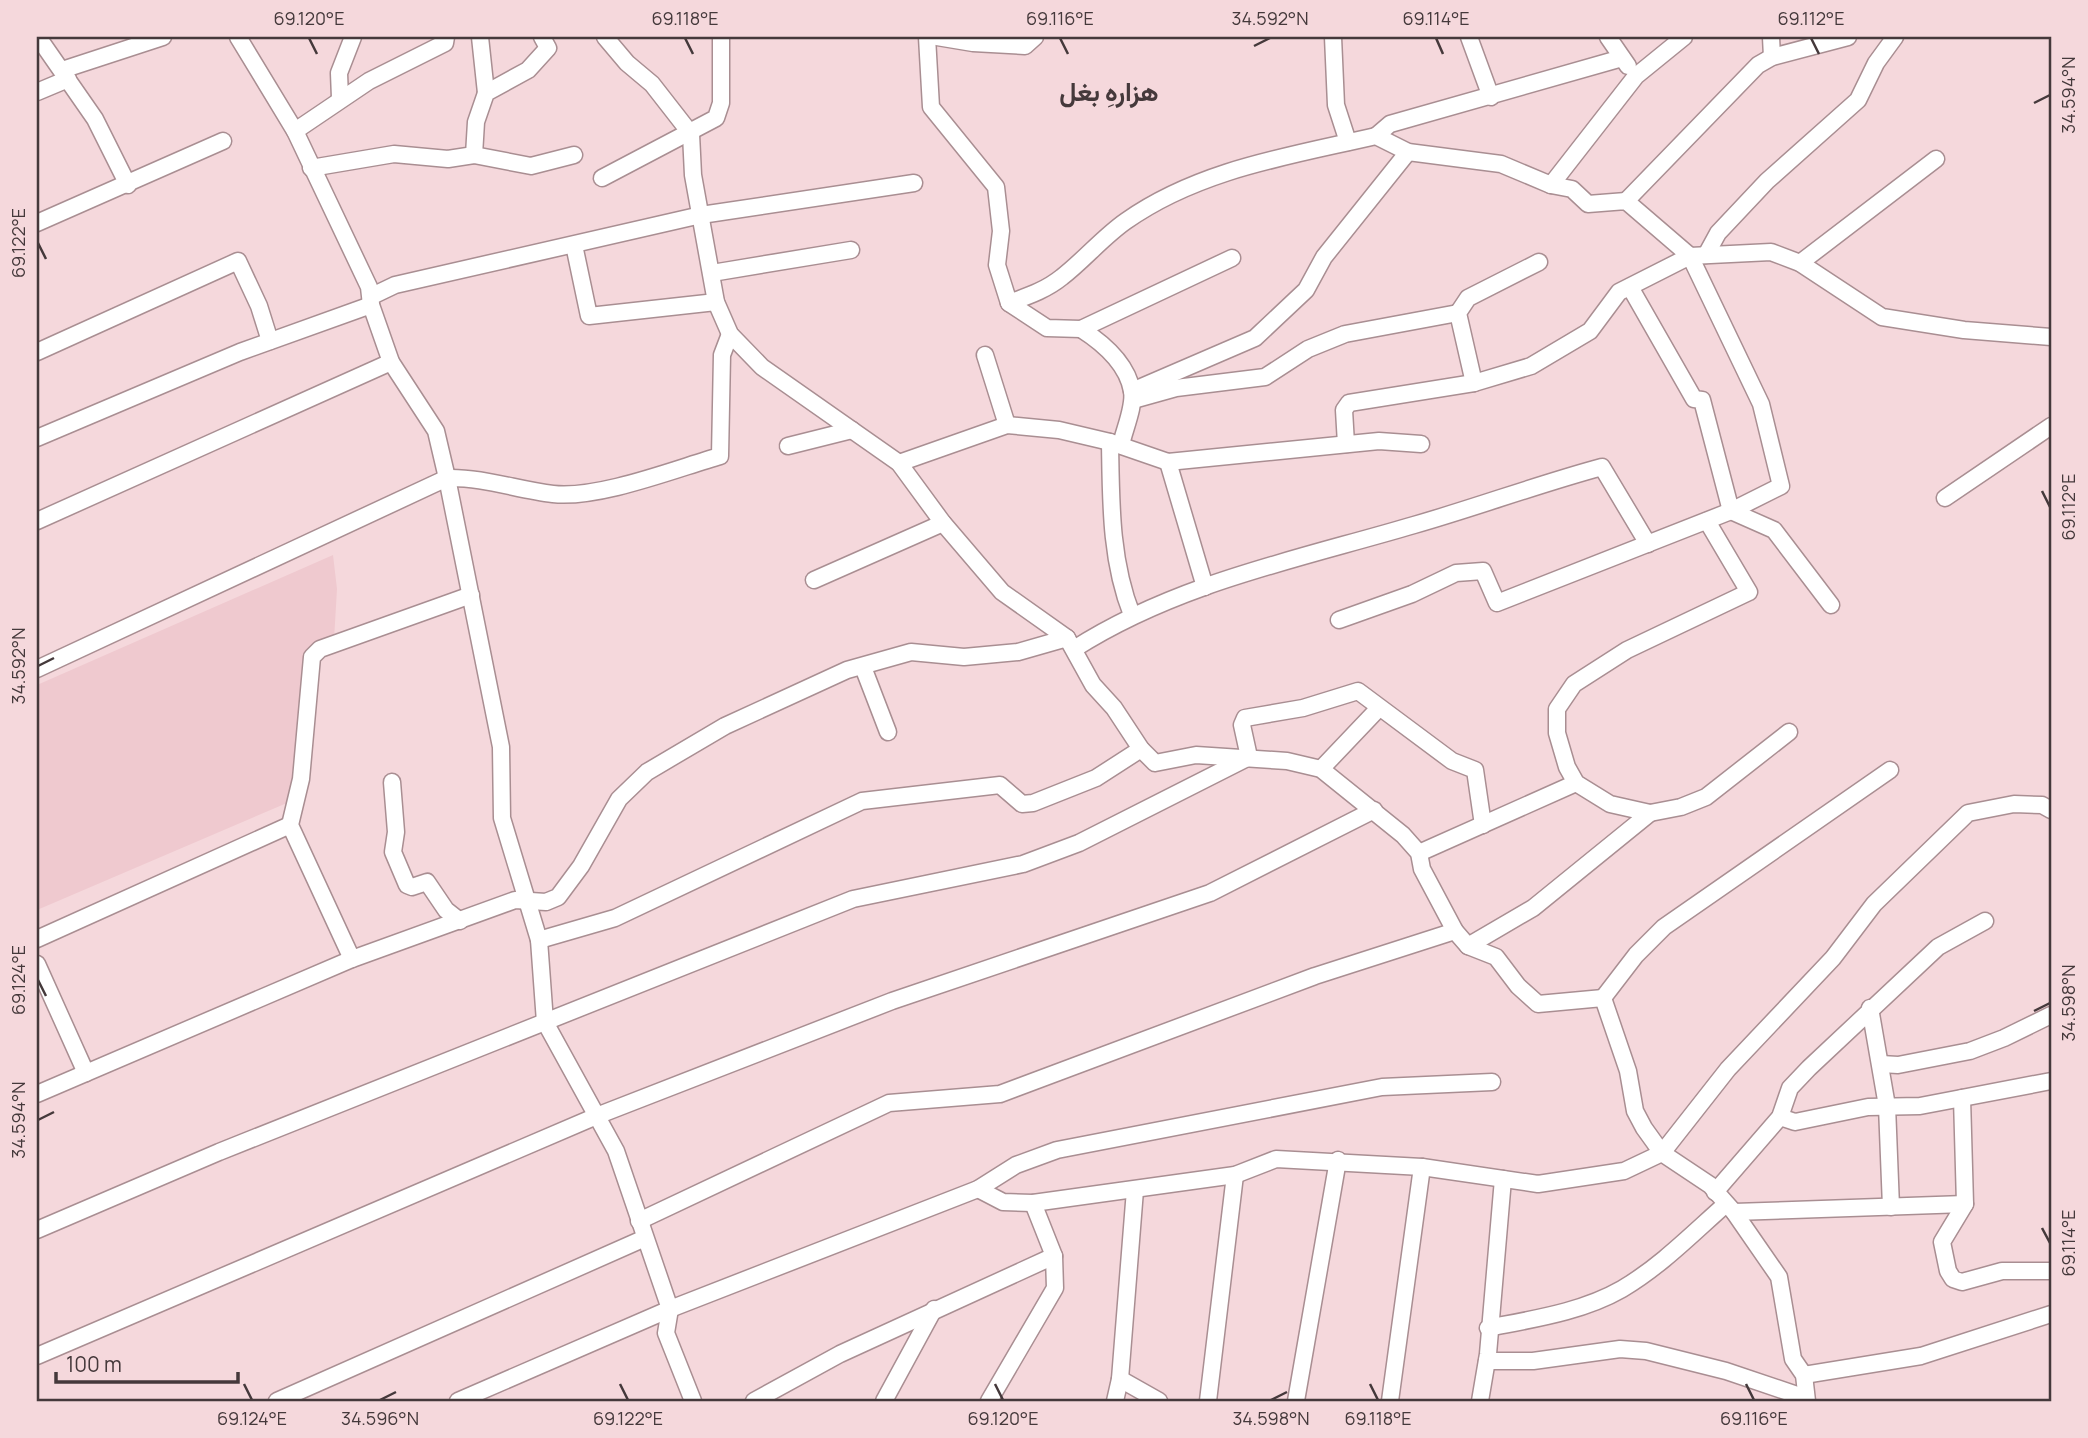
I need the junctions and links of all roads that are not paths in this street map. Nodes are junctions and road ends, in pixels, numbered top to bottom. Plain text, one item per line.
1 (38, 37) edge
2 (163, 37) edge
3 (238, 37) edge
4 (353, 37) edge
5 (446, 37) edge
6 (480, 37) edge
7 (542, 37) edge
8 (605, 37) edge
9 (721, 37) edge
10 (928, 37) edge
11 (937, 37) edge
12 (1035, 37) edge
13 (1333, 37) edge
14 (1469, 37) edge
15 (1608, 37) edge
16 (1684, 37) edge
17 (1771, 37) edge
18 (1848, 37) edge
19 (1895, 37) edge
20 (1772, 57) junction
21 (1622, 58) junction
22 (65, 75) junction
23 (1636, 76) junction
24 (37, 92) edge
25 (486, 93) junction
26 (1491, 97) junction
27 (340, 98) junction
28 (295, 131) junction
29 (691, 134) junction
30 (1377, 135) junction
31 (223, 141) dead end
32 (1348, 142) junction
33 (1409, 152) junction
34 (474, 155) junction
35 (574, 155) dead end
36 (1936, 159) dead end
37 (311, 168) junction
38 (602, 178) dead end
39 (914, 183) dead end
40 (128, 184) junction
41 (1550, 185) junction
42 (1626, 201) junction
43 (701, 215) junction
44 (37, 223) edge
45 (574, 245) junction
46 (851, 250) dead end
47 (1698, 256) junction
48 (1232, 258) dead end
49 (1539, 262) dead end
50 (1800, 263) junction
51 (712, 273) junction
52 (1630, 287) junction
53 (372, 300) junction
54 (716, 302) junction
55 (1009, 303) junction
56 (1458, 313) junction
57 (1081, 329) junction
58 (730, 334) junction
59 (2051, 337) edge
60 (270, 341) junction
61 (37, 352) edge
62 (985, 355) dead end
63 (391, 362) junction
64 (1474, 383) junction
65 (1132, 396) junction
66 (1007, 425) junction
67 (2051, 426) edge
68 (852, 430) junction
69 (37, 438) edge
70 (1115, 443) junction
71 (1346, 444) junction
72 (1421, 444) dead end
73 (788, 446) dead end
74 (1168, 462) junction
75 (899, 463) junction
76 (447, 478) junction
77 (1945, 498) dead end
78 (1731, 511) junction
79 (37, 521) edge
80 (1707, 521) junction
81 (943, 523) junction
82 (1647, 544) junction
83 (814, 580) dead end
84 (1205, 587) junction
85 (471, 595) junction
86 (1831, 605) dead end
87 (1132, 615) junction
88 (1339, 620) dead end
89 (1071, 643) junction
90 (863, 667) junction
91 (37, 669) edge
92 (1379, 708) junction
93 (888, 732) dead end
94 (1789, 732) dead end
95 (1141, 750) junction
96 (1249, 757) junction
97 (1321, 769) junction
98 (1890, 770) dead end
99 (392, 782) dead end
100 (1576, 783) junction
101 (1374, 810) junction
102 (2051, 810) edge
103 (1650, 813) junction
104 (290, 825) junction
105 (1483, 825) junction
106 (1419, 853) junction
107 (528, 901) junction
108 (460, 921) junction
109 (1985, 921) dead end
110 (1455, 931) junction
111 (37, 939) edge
112 (539, 940) junction
113 (1468, 946) junction
114 (352, 960) junction
115 (37, 964) edge
116 (1603, 998) junction
117 (1870, 1008) junction
118 (2051, 1014) edge
119 (545, 1023) junction
120 (1881, 1064) junction
121 (86, 1073) junction
122 (2051, 1081) edge
123 (1492, 1082) dead end
124 (37, 1094) edge
125 (1962, 1098) junction
126 (1887, 1106) junction
127 (598, 1115) junction
128 (1780, 1117) junction
129 (1662, 1153) junction
130 (1338, 1160) junction
131 (1422, 1167) junction
132 (1235, 1175) junction
133 (1503, 1179) junction
134 (978, 1189) junction
135 (1135, 1190) junction
136 (1725, 1202) junction
137 (1033, 1203) junction
138 (1965, 1204) junction
139 (1891, 1208) junction
140 (639, 1222) junction
141 (37, 1230) edge
142 (645, 1238) junction
143 (1054, 1256) junction
144 (2051, 1270) edge
145 (670, 1309) junction
146 (934, 1309) junction
147 (2051, 1314) edge
148 (1488, 1328) junction
149 (37, 1356) edge
150 (1487, 1361) junction
151 (1804, 1375) junction
152 (1120, 1379) junction
153 (1807, 1399) edge
154 (277, 1401) edge
155 (458, 1401) edge
156 (693, 1401) edge
157 (754, 1401) edge
158 (884, 1401) edge
159 (989, 1401) edge
160 (1115, 1401) edge
161 (1159, 1401) edge
162 (1208, 1401) edge
163 (1296, 1401) edge
164 (1390, 1401) edge
165 (1480, 1401) edge

1 - 22 street
2 - 22 street
3 - 28 street
4 - 27 street
5 - 27 street
6 - 25 street
7 - 25 street
8 - 29 street
9 - 29 street
10 - 55 street
11 - 12 street
13 - 32 street
14 - 26 street
15 - 21 street
16 - 23 street
17 - 20 street
18 - 20 street
19 - 47 street
20 - 42 street
21 - 23 street
21 - 26 street
22 - 24 street
22 - 40 street
23 - 41 street
25 - 34 street
26 - 30 street
27 - 28 street
28 - 37 street
29 - 38 street
29 - 43 street
30 - 32 street
30 - 33 street
31 - 40 street
32 - 55 street
33 - 41 street
33 - 65 street
34 - 35 street
34 - 37 street
36 - 50 street
37 - 53 street
39 - 43 street
40 - 44 street
41 - 42 street
42 - 47 street
43 - 45 street
43 - 51 street
45 - 53 street
45 - 54 street
46 - 51 street
47 - 50 street
47 - 52 street
47 - 78 street
48 - 57 street
49 - 56 street
50 - 59 street
51 - 54 street
52 - 64 street
52 - 78 street
53 - 60 street
53 - 63 street
54 - 58 street
55 - 57 street
56 - 64 street
56 - 65 street
57 - 65 street
58 - 68 street
58 - 76 street
60 - 61 street
60 - 69 street
62 - 66 street
63 - 76 street
63 - 79 street
64 - 71 street
65 - 70 street
66 - 70 street
66 - 75 street
67 - 77 street
68 - 73 street
68 - 75 street
70 - 74 street
70 - 87 street
71 - 72 street
71 - 74 street
74 - 84 street
75 - 81 street
76 - 85 street
76 - 91 street
78 - 80 street
78 - 86 street
80 - 82 street
80 - 100 street
81 - 83 street
81 - 89 street
82 - 84 street
82 - 88 street
84 - 87 street
85 - 104 street
85 - 107 street
87 - 89 street
89 - 90 street
89 - 95 street
90 - 93 street
90 - 107 street
92 - 96 street
92 - 97 street
92 - 105 street
94 - 103 street
95 - 96 street
95 - 112 street
96 - 97 street
96 - 119 street
97 - 101 street
98 - 116 street
99 - 108 street
100 - 103 street
100 - 105 street
101 - 106 street
101 - 127 street
102 - 129 street
103 - 113 street
104 - 111 street
104 - 114 street
105 - 106 street
106 - 110 street
107 - 108 street
107 - 112 street
108 - 114 street
109 - 117 street
110 - 113 street
110 - 140 street
112 - 119 street
113 - 116 street
114 - 121 street
115 - 121 street
116 - 129 street
117 - 120 street
117 - 128 street
118 - 120 street
119 - 127 street
119 - 141 street
120 - 126 street
121 - 124 street
122 - 125 street
123 - 134 street
125 - 126 street
125 - 138 street
126 - 128 street
126 - 139 street
127 - 140 street
127 - 149 street
128 - 136 street
129 - 133 street
129 - 136 street
130 - 131 street
130 - 132 street
130 - 163 street
131 - 133 street
131 - 164 street
132 - 135 street
132 - 162 street
133 - 148 street
134 - 137 street
134 - 145 street
135 - 137 street
135 - 152 street
136 - 139 street
136 - 148 street
136 - 151 street
137 - 143 street
138 - 139 street
138 - 144 street
140 - 142 street
142 - 145 street
142 - 154 street
143 - 146 street
143 - 159 street
145 - 155 street
145 - 156 street
146 - 157 street
146 - 158 street
147 - 151 street
148 - 150 street
150 - 153 street
150 - 165 street
151 - 153 street
152 - 160 street
152 - 161 street

